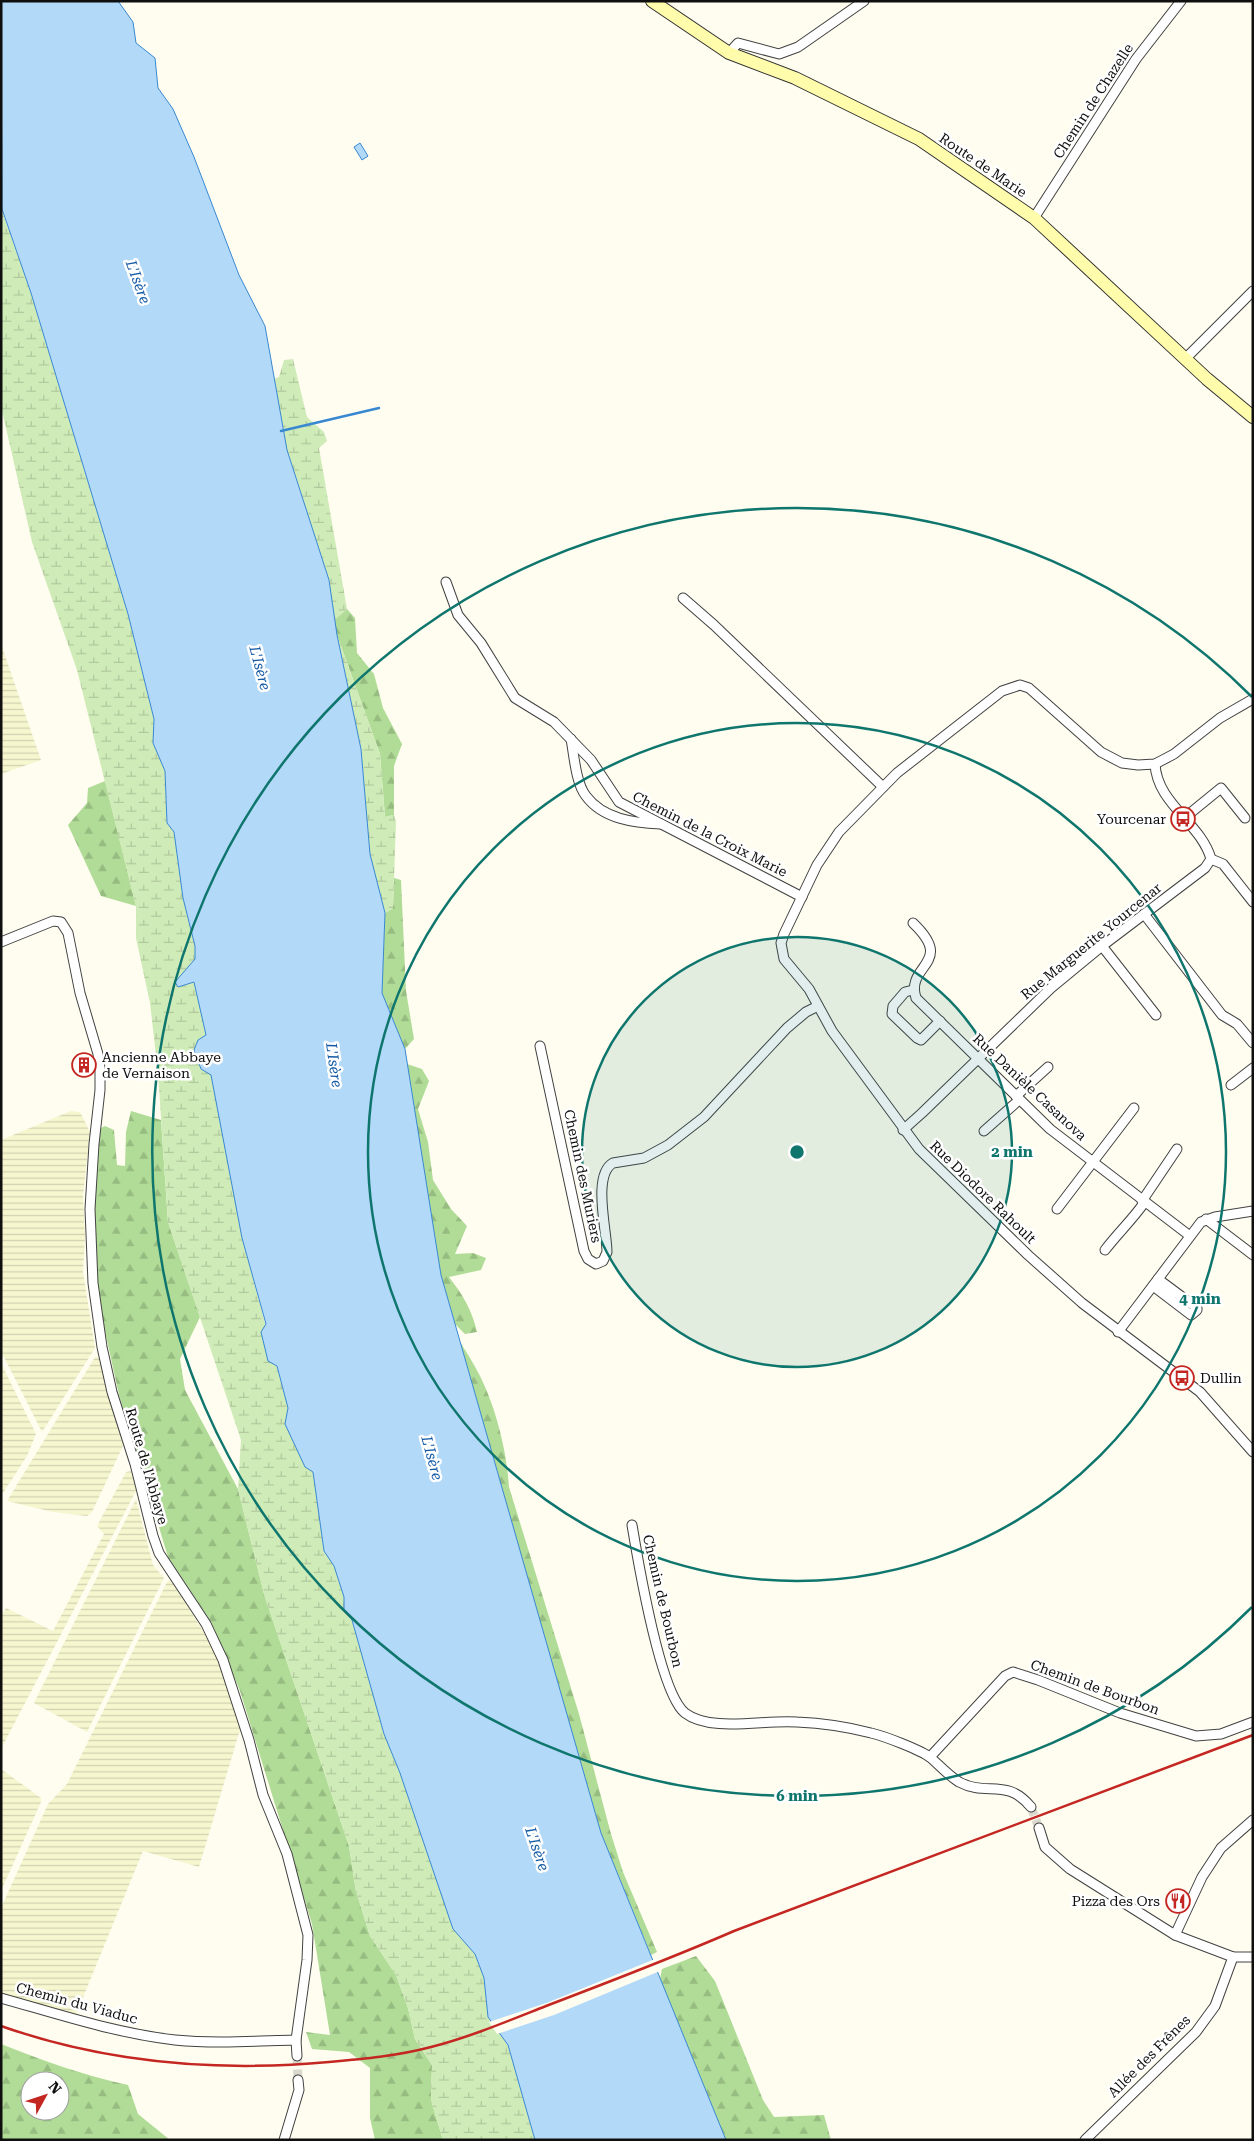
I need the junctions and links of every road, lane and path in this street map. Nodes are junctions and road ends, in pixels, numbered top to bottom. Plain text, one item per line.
1 (652, 1) edge
2 (864, 1) edge
3 (1181, 1) edge
4 (729, 53) junction
5 (1034, 218) junction
6 (1253, 291) edge
7 (1186, 358) junction
8 (1253, 417) edge
9 (446, 582) dead end
10 (683, 598) dead end
11 (1253, 699) edge
12 (571, 739) junction
13 (1155, 764) junction
14 (883, 787) junction
15 (1245, 818) dead end
16 (1183, 819) junction
17 (664, 824) junction
18 (1211, 859) junction
19 (1249, 891) edge
20 (802, 897) junction
21 (1253, 902) edge
22 (1144, 914) junction
23 (913, 922) dead end
24 (1, 942) edge
25 (1102, 946) junction
26 (914, 990) junction
27 (818, 1006) junction
28 (1156, 1015) dead end
29 (940, 1021) junction
30 (1253, 1043) edge
31 (540, 1046) dead end
32 (978, 1058) junction
33 (1048, 1066) dead end
34 (1253, 1068) edge
35 (1231, 1085) dead end
36 (1017, 1098) junction
37 (1134, 1108) dead end
38 (903, 1130) junction
39 (984, 1131) dead end
40 (1177, 1150) dead end
41 (1092, 1162) junction
42 (1143, 1202) junction
43 (1057, 1209) dead end
44 (1253, 1211) edge
45 (1206, 1219) junction
46 (1190, 1236) junction
47 (1105, 1250) dead end
48 (1253, 1255) edge
49 (1118, 1332) junction
50 (1253, 1452) edge
51 (632, 1525) dead end
52 (1253, 1722) edge
53 (930, 1757) junction
54 (1031, 1807) tunnel mouth
55 (1253, 1820) edge
56 (1039, 1828) tunnel mouth
57 (1175, 1936) junction
58 (1233, 1957) junction
59 (1253, 1957) edge
60 (1, 1998) edge
61 (296, 2040) junction
62 (297, 2056) tunnel mouth
63 (298, 2080) tunnel mouth
64 (284, 2140) edge
65 (1085, 2140) edge

1 - 4 street, Route de Marie
2 - 4 street
3 - 5 street, Chemin de Chazelle
4 - 5 street, Route de Marie
5 - 7 street, Route de Marie
6 - 7 street
7 - 8 street, Route de Marie
9 - 12 street, Chemin de la Croix Marie
10 - 14 street
11 - 13 street
12 - 17 street, Chemin de la Croix Marie
12 - 17 street
13 - 14 street, Rue Diodore Rahoult
13 - 16 street
14 - 20 street, Rue Diodore Rahoult
15 - 16 street
16 - 18 street
17 - 20 street, Chemin de la Croix Marie
18 - 19 street
18 - 22 street, Rue Marguerite Yourcenar
19 - 21 street
20 - 27 street, Rue Diodore Rahoult
22 - 25 street, Rue Marguerite Yourcenar
22 - 30 street
23 - 26 street
24 - 61 street, Route de l'Abbaye
25 - 28 street
25 - 32 street, Rue Marguerite Yourcenar
26 - 29 street, Rue Danièle Casanova
26 - 29 street
27 - 31 street, Chemin des Muriers
27 - 38 street, Rue Diodore Rahoult
29 - 32 street, Rue Danièle Casanova
32 - 36 street, Rue Danièle Casanova
32 - 38 street, Rue Marguerite Yourcenar
33 - 36 street
34 - 35 street
36 - 39 street
36 - 41 street, Rue Danièle Casanova
37 - 41 street
38 - 49 street, Rue Diodore Rahoult
40 - 42 street
41 - 42 street, Rue Danièle Casanova
41 - 43 street
42 - 46 street, Rue Danièle Casanova
42 - 47 street
44 - 45 street
45 - 46 street
45 - 48 street
46 - 49 street
49 - 50 street, Rue Diodore Rahoult
51 - 53 street, Chemin de Bourbon
52 - 53 street, Chemin de Bourbon
53 - 54 street
55 - 57 street
56 - 57 street
57 - 58 street
58 - 59 street
58 - 65 street, Allée des Frênes
60 - 61 street, Chemin du Viaduc
61 - 62 street, Route de l'Abbaye
63 - 64 street

